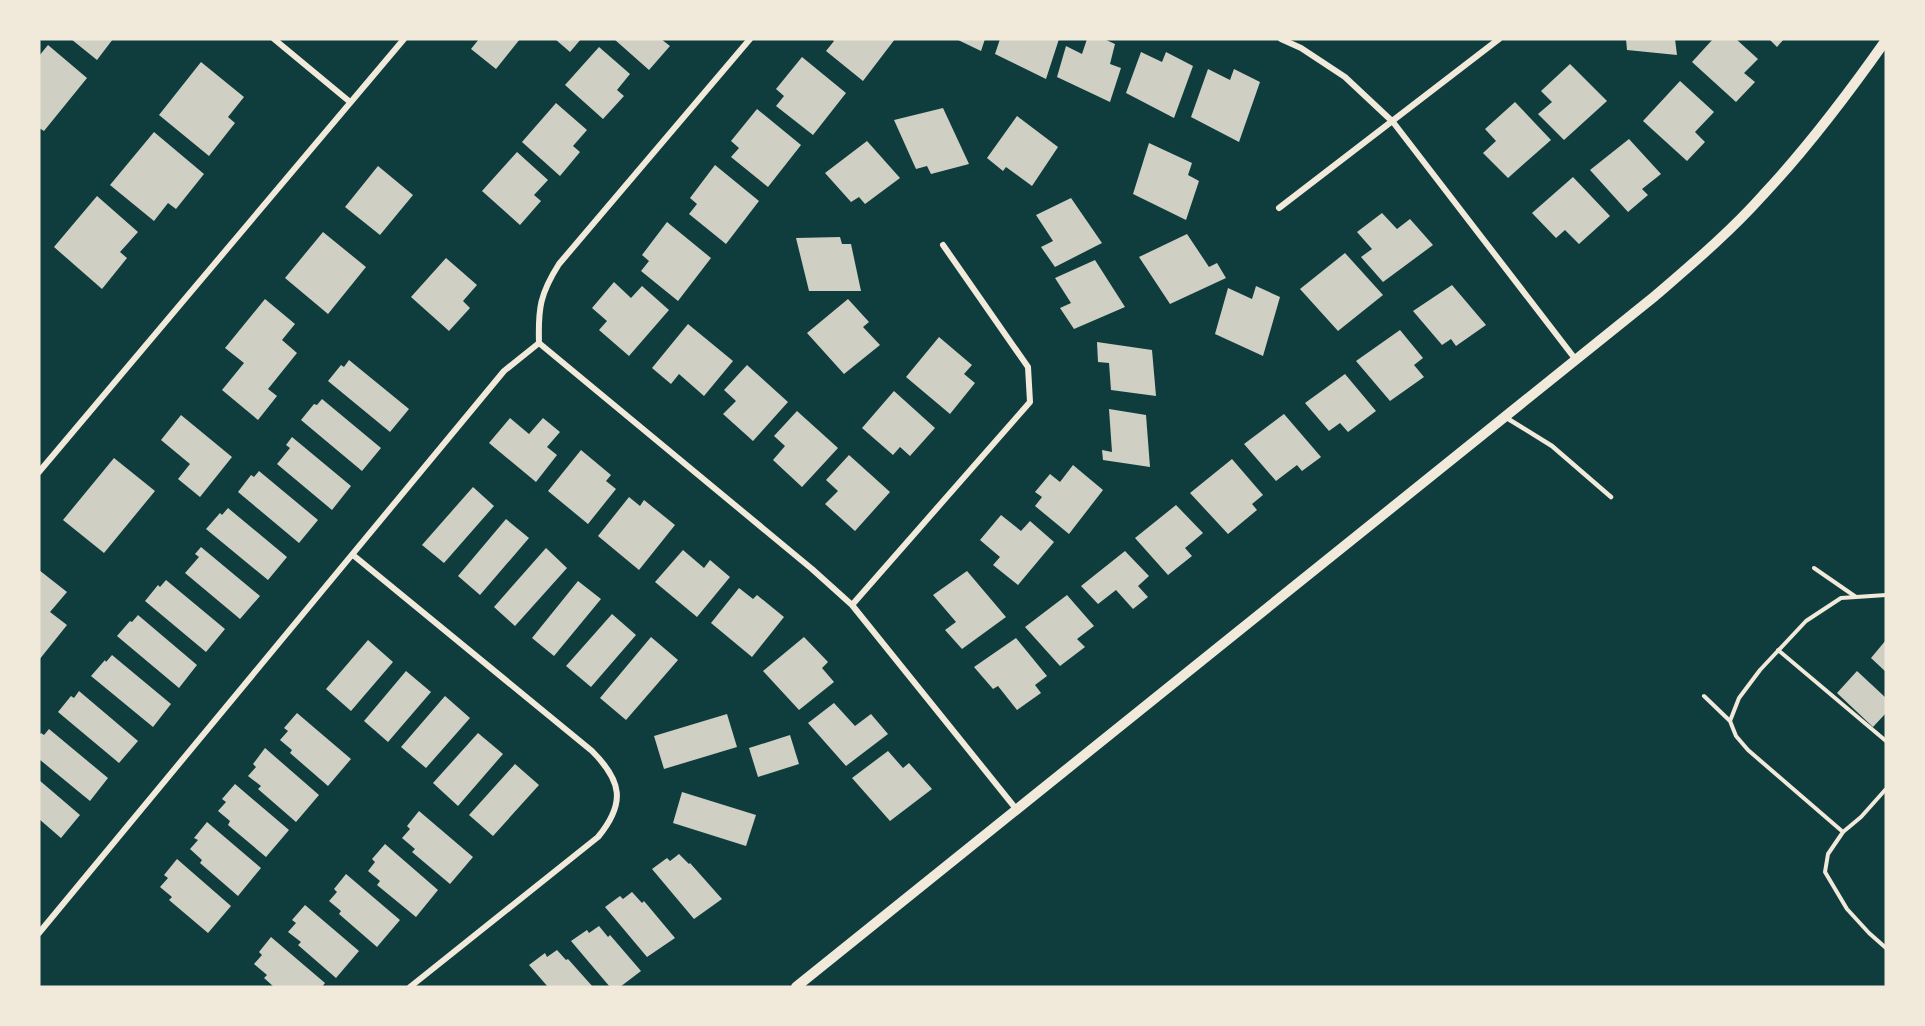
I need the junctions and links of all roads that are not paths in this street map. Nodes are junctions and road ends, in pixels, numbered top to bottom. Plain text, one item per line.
1 (274, 39) edge
2 (404, 39) edge
3 (750, 39) edge
4 (1281, 39) edge
5 (1498, 39) edge
6 (1886, 40) edge
7 (350, 102) junction
8 (1393, 122) junction
9 (1279, 208) dead end
10 (943, 245) dead end
11 (539, 343) junction
12 (1576, 360) junction
13 (1505, 417) junction
14 (39, 472) edge
15 (1611, 497) dead end
16 (353, 555) junction
17 (852, 605) junction
18 (1017, 810) junction
19 (39, 933) edge
20 (410, 987) edge
21 (796, 987) edge

1 - 7 street
2 - 7 street
3 - 11 street
4 - 8 street
5 - 8 street
6 - 12 street
7 - 14 street
8 - 9 street
8 - 12 street
10 - 17 street
11 - 16 street
11 - 17 street
12 - 13 street
13 - 15 lane
13 - 18 street
16 - 19 street
16 - 20 street
17 - 18 street
18 - 21 street

